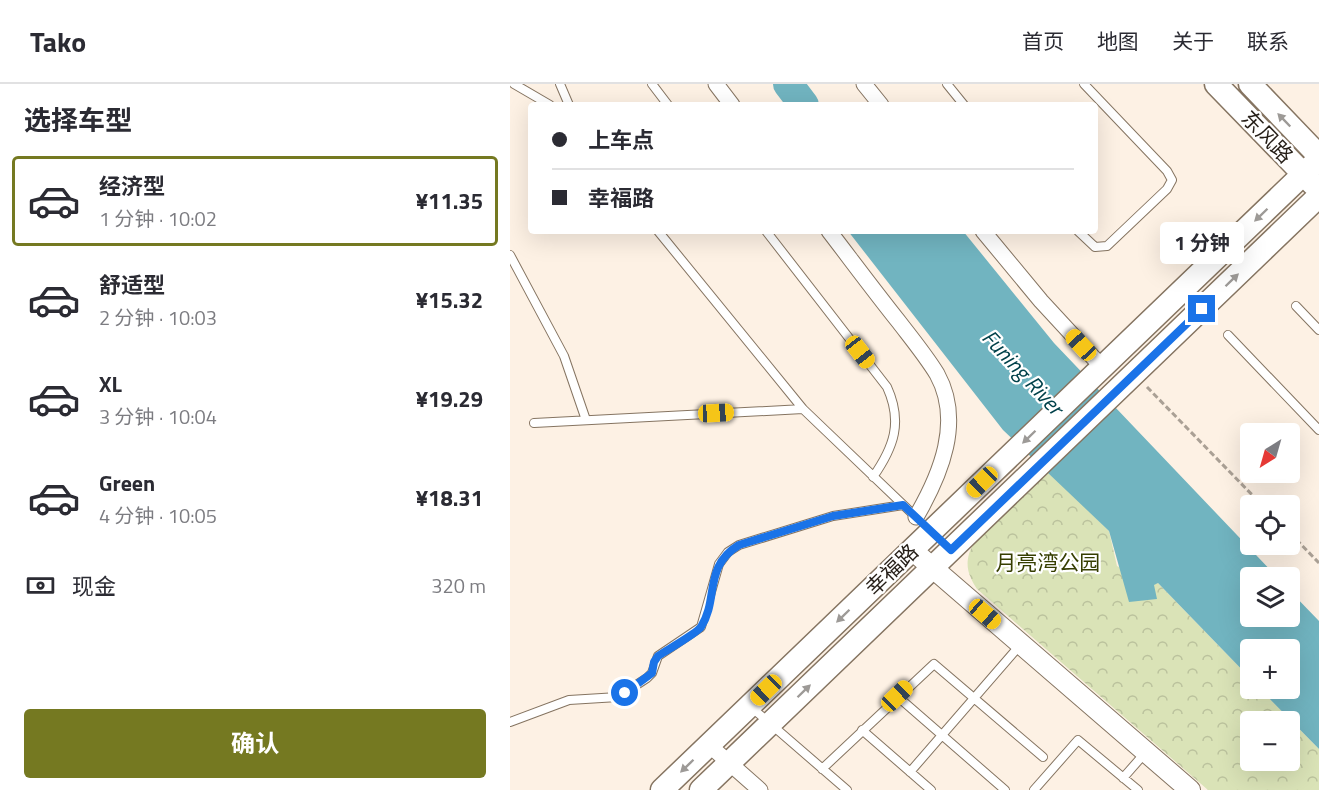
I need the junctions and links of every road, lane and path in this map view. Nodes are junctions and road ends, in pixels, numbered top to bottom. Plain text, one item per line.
1 (514, 84) edge
2 (560, 84) edge
3 (652, 84) edge
4 (716, 84) edge
5 (864, 84) edge
6 (947, 84) edge
7 (1084, 84) edge
8 (1216, 84) edge
9 (1250, 84) edge
10 (545, 102) edge
11 (568, 102) edge
12 (666, 102) edge
13 (730, 102) edge
14 (879, 102) edge
15 (962, 102) edge
16 (1314, 163) edge
17 (1319, 191) edge
18 (1319, 196) edge
19 (660, 234) edge
20 (768, 234) edge
21 (831, 234) edge
22 (985, 234) edge
23 (1081, 234) edge
24 (510, 255) edge
25 (1296, 306) dead end
26 (1319, 330) edge
27 (1228, 335) dead end
28 (1102, 367) junction
29 (1145, 384) dead end
30 (803, 409) junction
31 (586, 420) junction
32 (534, 423) dead end
33 (1318, 428) edge
34 (873, 477) junction
35 (1252, 495) edge
36 (903, 505) junction
37 (936, 536) junction
38 (1300, 543) edge
39 (912, 550) junction
40 (1319, 563) edge
41 (932, 568) junction
42 (1021, 644) junction
43 (897, 696) junction
44 (975, 698) junction
45 (750, 706) junction
46 (510, 722) edge
47 (770, 724) junction
48 (862, 730) junction
49 (942, 735) junction
50 (709, 745) junction
51 (1146, 752) junction
52 (1043, 757) dead end
53 (729, 763) junction
54 (822, 769) junction
55 (910, 772) junction
56 (1123, 778) junction
57 (662, 790) edge
58 (701, 790) edge
59 (760, 790) edge
60 (847, 790) edge
61 (931, 790) edge
62 (1005, 790) edge
63 (1034, 790) edge
64 (1137, 790) edge
65 (1190, 790) edge

1 - 10 lane
2 - 11 lane
3 - 12 lane
4 - 13 street
5 - 14 street
6 - 15 lane
7 - 23 lane
8 - 16 main road, 东风路
16 -> 9 main road, 东风路
16 - 17 main road, 东风路
16 -> 28 main road, 幸福路
37 -> 18 main road, 幸福路
19 - 30 lane
20 - 34 lane
21 - 37 street
22 - 28 street
24 - 31 lane
25 - 26 lane
27 - 33 lane
28 -> 37 main road, 幸福路
29 - 35 path
30 - 31 lane
30 - 34 lane
31 - 32 lane
34 - 36 lane
36 - 37 lane
36 - 46 lane
37 - 39 main road, 幸福路
37 - 41 main road, 幸福路
38 - 40 path
39 - 41 street
39 -> 45 main road, 幸福路
41 - 42 street
47 -> 41 main road, 幸福路
42 - 44 lane
42 - 51 street
43 - 44 lane
43 - 48 lane
43 - 49 lane
44 - 49 lane
44 - 52 lane
45 - 47 lane
45 - 50 main road, 幸福路
47 - 53 main road, 幸福路
47 - 54 lane
48 - 54 lane
48 - 55 lane
49 - 55 lane
49 - 62 lane
50 - 53 street
50 -> 57 main road, 幸福路
51 - 56 lane
51 - 65 street
53 - 58 main road, 幸福路
53 - 59 street
54 - 60 lane
55 - 61 lane
56 - 63 lane
56 - 64 lane

